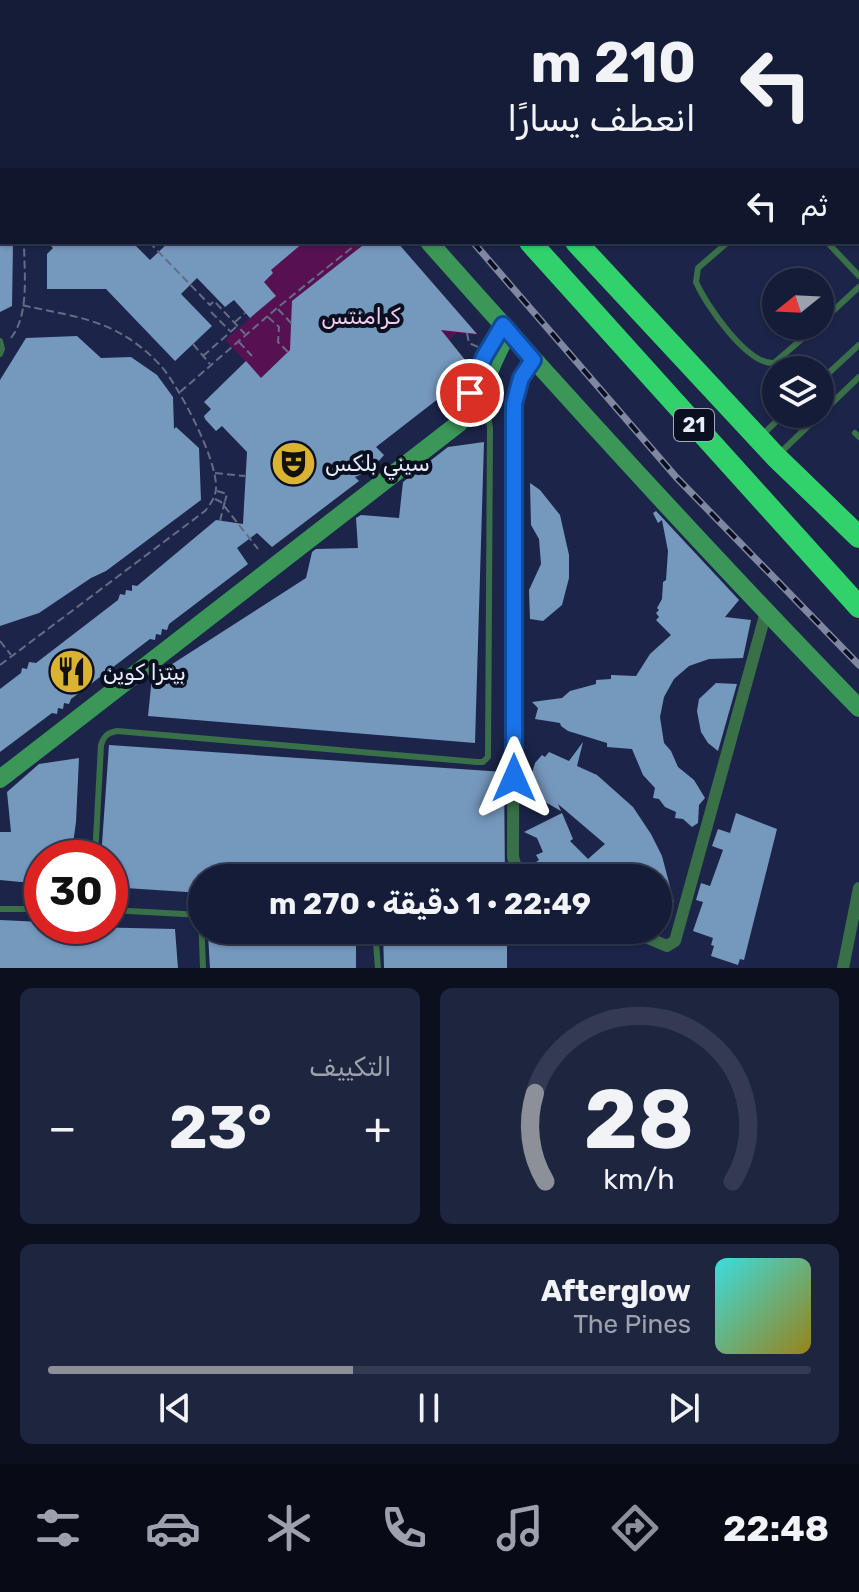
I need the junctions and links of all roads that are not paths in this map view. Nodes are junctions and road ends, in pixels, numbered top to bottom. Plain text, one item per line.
1 (431, 244) edge
2 (532, 244) edge
3 (578, 244) edge
4 (726, 244) edge
5 (829, 244) edge
6 (859, 276) edge
7 (859, 287) edge
8 (834, 310) edge
9 (506, 328) junction
10 (800, 340) edge
11 (1, 343) edge
12 (859, 345) edge
13 (0, 354) edge
14 (533, 360) junction
15 (834, 368) edge
16 (859, 377) edge
17 (476, 389) junction
18 (769, 428) edge
19 (758, 438) junction
20 (776, 457) junction
21 (859, 537) edge
22 (268, 557) junction
23 (859, 607) edge
24 (766, 612) junction
25 (859, 708) edge
26 (0, 763) edge
27 (0, 779) edge
28 (96, 840) edge
29 (515, 864) edge
30 (859, 888) edge
31 (0, 909) edge
32 (24, 909) edge
33 (128, 911) edge
34 (188, 914) edge
35 (672, 943) edge
36 (202, 944) edge
37 (376, 944) edge
38 (859, 962) edge
39 (844, 963) edge
40 (203, 968) edge
41 (378, 968) edge

1 - 9 street
2 - 23 highway, 21
3 - 19 highway, 21
4 - 10 lane
5 - 6 lane
7 - 8 lane
9 - 14 street
9 - 17 street
9 - 17 street
11 - 13 lane
12 - 15 lane
14 - 24 street
14 - 29 street
16 - 20 lane
17 - 22 street
17 - 28 lane
18 - 19 lane
19 - 20 highway, 21
20 - 21 highway, 21
22 - 26 street
22 - 27 street
24 - 25 street
24 - 35 street
30 - 39 street
31 - 32 lane
33 - 34 lane
36 - 40 lane
37 - 41 lane
38 - 39 street

